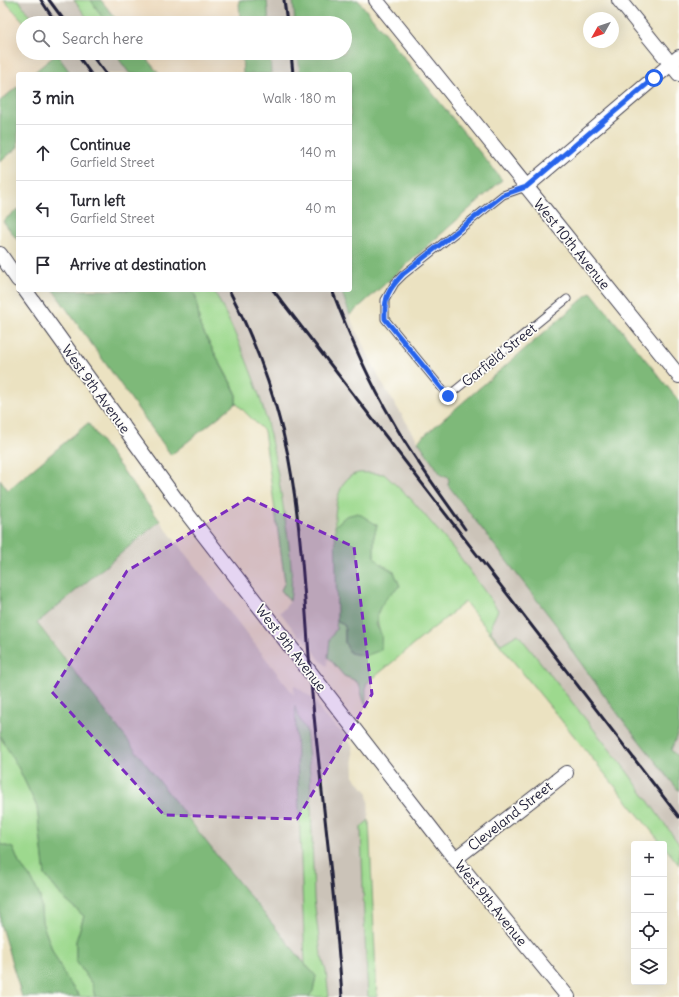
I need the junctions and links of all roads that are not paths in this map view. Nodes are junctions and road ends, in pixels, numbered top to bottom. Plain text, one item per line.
1 (376, 0) edge
2 (619, 0) edge
3 (676, 65) edge
4 (526, 187) junction
5 (0, 254) edge
6 (16, 277) edge
7 (26, 292) edge
8 (567, 300) dead end
9 (679, 376) edge
10 (566, 773) dead end
11 (455, 859) junction
12 (568, 997) edge

1 - 4 street, West 10th Avenue
2 - 3 street
3 - 4 street, Garfield Street
4 - 8 lane, Garfield Street
4 - 9 street, West 10th Avenue
5 - 6 street
7 - 11 street, West 9th Avenue
10 - 11 street, Cleveland Street
11 - 12 street, West 9th Avenue

